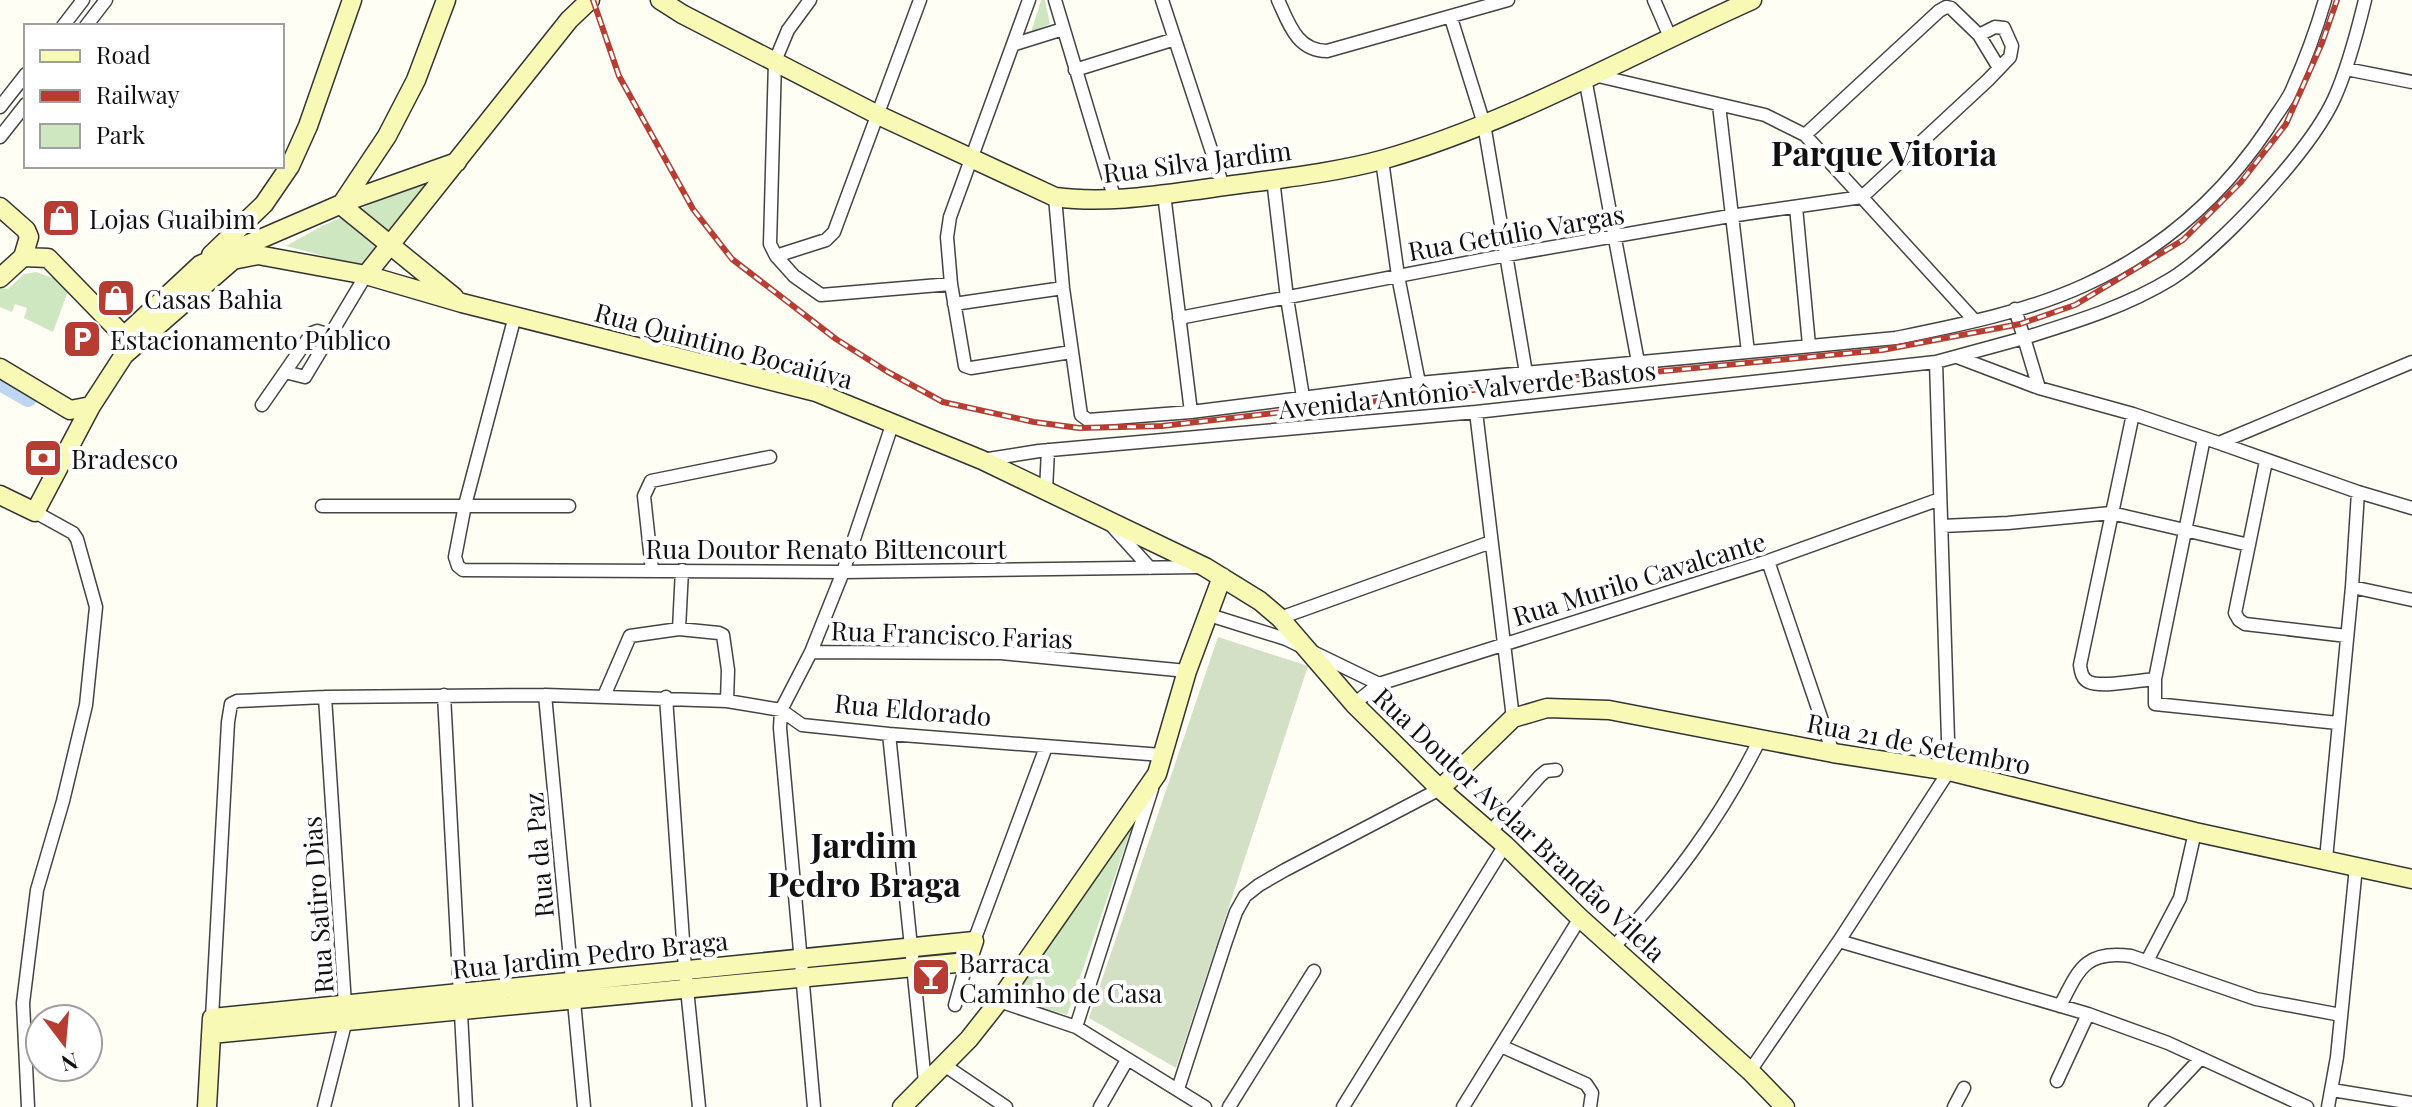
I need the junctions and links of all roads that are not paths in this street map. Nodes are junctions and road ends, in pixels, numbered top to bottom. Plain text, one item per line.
1 (83, 0) edge
2 (106, 0) edge
3 (352, 0) edge
4 (446, 0) edge
5 (590, 0) edge
6 (660, 0) edge
7 (810, 0) edge
8 (920, 0) edge
9 (1029, 0) edge
10 (1055, 0) edge
11 (1162, 0) edge
12 (1278, 0) edge
13 (1508, 0) edge
14 (1654, 0) edge
15 (1752, 0) edge
16 (2325, 0) edge
17 (2365, 0) edge
18 (1451, 18) junction
19 (65, 24) edge
20 (88, 24) edge
21 (1063, 29) junction
22 (1979, 35) junction
23 (1670, 37) junction
24 (1175, 39) junction
25 (1015, 44) junction
26 (775, 61) junction
27 (1999, 68) junction
28 (2346, 69) junction
29 (1075, 70) junction
30 (1589, 76) junction
31 (24, 77) edge
32 (2412, 82) edge
33 (1719, 105) junction
34 (0, 107) edge
35 (24, 107) edge
36 (878, 115) junction
37 (1484, 124) junction
38 (1805, 135) junction
39 (0, 137) edge
40 (972, 159) junction
41 (1382, 160) junction
42 (457, 162) junction
43 (1273, 179) junction
44 (1223, 186) junction
45 (1164, 194) junction
46 (1055, 197) junction
47 (1862, 197) junction
48 (1115, 200) junction
49 (341, 205) junction
50 (0, 207) edge
51 (1796, 207) junction
52 (1730, 216) junction
53 (302, 221) junction
54 (1615, 236) junction
55 (390, 247) junction
56 (1507, 255) junction
57 (231, 256) junction
58 (776, 256) junction
59 (23, 257) junction
60 (285, 258) junction
61 (200, 265) junction
62 (366, 275) junction
63 (1398, 276) junction
64 (0, 278) edge
65 (951, 284) junction
66 (1063, 288) junction
67 (1287, 298) junction
68 (462, 303) junction
69 (954, 304) junction
70 (2015, 309) junction
71 (515, 316) junction
72 (1179, 318) junction
73 (1975, 321) junction
74 (330, 335) junction
75 (124, 336) junction
76 (2024, 338) junction
77 (1809, 345) junction
78 (1071, 352) junction
79 (1748, 352) junction
80 (124, 355) junction
81 (1957, 357) junction
82 (1638, 362) junction
83 (1936, 362) junction
84 (2412, 362) edge
85 (0, 368) edge
86 (285, 372) junction
87 (1526, 373) junction
88 (1419, 383) junction
89 (2039, 388) junction
90 (1303, 397) junction
91 (262, 405) dead end
92 (91, 406) junction
93 (1191, 412) junction
94 (1476, 412) junction
95 (2133, 414) junction
96 (893, 422) junction
97 (2204, 438) junction
98 (2219, 443) junction
99 (1048, 450) junction
100 (770, 457) dead end
101 (982, 460) junction
102 (2266, 461) junction
103 (1046, 490) junction
104 (2358, 492) junction
105 (0, 495) edge
106 (1940, 499) junction
107 (465, 505) junction
108 (322, 506) dead end
109 (569, 506) dead end
110 (2412, 508) edge
111 (35, 512) junction
112 (2111, 513) junction
113 (1109, 523) junction
114 (1942, 526) junction
115 (2185, 531) junction
116 (1491, 542) junction
117 (2249, 545) junction
118 (1768, 561) junction
119 (1205, 567) junction
120 (1150, 568) junction
121 (652, 570) junction
122 (682, 570) junction
123 (843, 572) junction
124 (1222, 577) junction
125 (2352, 587) junction
126 (2412, 600) edge
127 (1206, 614) junction
128 (1280, 618) junction
129 (679, 629) junction
130 (2347, 636) junction
131 (1503, 644) junction
132 (1303, 647) junction
133 (811, 652) junction
134 (1187, 671) junction
135 (2155, 679) junction
136 (1379, 684) junction
137 (444, 695) junction
138 (545, 695) junction
139 (604, 696) junction
140 (325, 697) junction
141 (666, 697) junction
142 (727, 701) junction
143 (1354, 704) junction
144 (781, 710) junction
145 (1513, 718) junction
146 (2338, 723) junction
147 (889, 734) junction
148 (1760, 739) junction
149 (1046, 747) junction
150 (1833, 753) junction
151 (1162, 755) junction
152 (1556, 770) dead end
153 (1949, 771) junction
154 (1157, 774) junction
155 (1440, 789) junction
156 (1490, 832) junction
157 (2195, 832) junction
158 (1505, 845) junction
159 (2326, 859) junction
160 (2356, 867) junction
161 (2412, 879) edge
162 (1580, 918) junction
163 (974, 941) junction
164 (1839, 941) junction
165 (912, 947) junction
166 (1613, 948) junction
167 (2147, 961) junction
168 (967, 962) junction
169 (801, 967) junction
170 (914, 967) junction
171 (685, 969) junction
172 (1314, 971) dead end
173 (687, 990) junction
174 (573, 991) junction
175 (999, 1001) junction
176 (461, 1002) junction
177 (955, 1005) dead end
178 (2060, 1006) junction
179 (346, 1012) junction
180 (2088, 1014) junction
181 (2341, 1015) junction
182 (212, 1026) junction
183 (1076, 1027) junction
184 (1501, 1046) junction
185 (2201, 1058) junction
186 (1127, 1060) junction
187 (944, 1065) junction
188 (1750, 1071) junction
189 (2057, 1081) dead end
190 (925, 1082) junction
191 (1964, 1088) dead end
192 (1178, 1089) junction
193 (2332, 1090) junction
194 (2412, 1103) edge
195 (28, 1107) edge
196 (207, 1107) edge
197 (324, 1107) edge
198 (466, 1107) edge
199 (584, 1107) edge
200 (699, 1107) edge
201 (814, 1107) edge
202 (902, 1107) edge
203 (1006, 1107) edge
204 (1100, 1107) edge
205 (1205, 1107) edge
206 (1229, 1107) edge
207 (1343, 1107) edge
208 (1463, 1107) edge
209 (1590, 1107) edge
210 (1785, 1107) edge
211 (1954, 1107) edge
212 (2155, 1107) edge
213 (2307, 1107) edge
214 (2328, 1107) edge

1 - 19 street
2 - 20 street
3 - 61 street
4 - 49 street
5 - 42 street
6 - 26 street, Rua Silva Jardim
7 - 26 street
8 - 36 street
9 - 25 street
10 - 21 street
11 - 24 street
12 - 18 street
13 - 18 street
14 - 23 street
15 - 23 street, Rua Silva Jardim
16 - 70 street, Avenida Antônio Valverde Bastos
17 - 28 street, Avenida Antônio Valverde Bastos
18 - 37 street
21 - 25 street
21 - 29 street
22 - 27 street
22 - 27 street
22 - 38 street
23 - 30 street, Rua Silva Jardim
24 - 29 street
24 - 44 street
25 - 40 street
26 - 36 street, Rua Silva Jardim
26 - 58 street
27 - 47 street
28 - 32 street
28 - 76 street, Avenida Antônio Valverde Bastos
29 - 48 street
30 - 33 street
30 - 37 street, Rua Silva Jardim
30 - 54 street
31 - 34 street
33 - 38 street
33 - 52 street
35 - 39 street
36 - 40 street, Rua Silva Jardim
36 - 58 street
37 - 41 street, Rua Silva Jardim
37 - 56 street
38 - 47 street
40 - 46 street, Rua Silva Jardim
40 - 65 street
41 - 43 street, Rua Silva Jardim
41 - 63 street
42 - 49 street
42 - 55 street
43 - 44 street, Rua Silva Jardim
43 - 67 street
44 - 45 street, Rua Silva Jardim
45 - 48 street, Rua Silva Jardim
45 - 72 street
46 - 48 street, Rua Silva Jardim
46 - 66 street
47 - 51 street, Rua Getúlio Vargas
47 - 73 street
49 - 53 street
49 - 55 street
50 - 59 street
51 - 52 street, Rua Getúlio Vargas
51 - 77 street
52 - 54 street, Rua Getúlio Vargas
52 - 79 street
53 - 57 street
53 - 60 street
54 - 56 street, Rua Getúlio Vargas
54 - 82 street
55 - 62 street
55 - 68 street
56 - 63 street, Rua Getúlio Vargas
56 - 87 street
57 - 60 street, Rua Quintino Bocaiúva
57 - 61 street
57 - 80 street
58 - 65 street
59 - 64 street
59 - 75 street
60 - 62 street, Rua Quintino Bocaiúva
61 - 75 street
62 - 68 street, Rua Quintino Bocaiúva
62 - 74 street
63 - 67 street, Rua Getúlio Vargas
63 - 88 street
65 - 69 street
66 - 69 street
66 - 78 street
67 - 72 street, Rua Getúlio Vargas
67 - 90 street
68 - 71 street, Rua Quintino Bocaiúva
69 - 78 street
70 - 73 street, Avenida Antônio Valverde Bastos
70 - 76 street
71 - 96 street, Rua Quintino Bocaiúva
71 - 107 street
72 - 93 street
73 - 77 street, Avenida Antônio Valverde Bastos
74 - 86 street
74 - 86 street
75 - 80 street
76 - 81 street, Avenida Antônio Valverde Bastos
76 - 89 street
77 - 79 street, Avenida Antônio Valverde Bastos
78 - 93 street, Avenida Antônio Valverde Bastos
79 - 82 street, Avenida Antônio Valverde Bastos
80 - 92 street
81 - 83 street, Avenida Antônio Valverde Bastos
81 - 89 street
82 - 87 street, Avenida Antônio Valverde Bastos
83 - 94 street, Avenida Antônio Valverde Bastos
83 - 106 street
84 - 98 street
85 - 92 street
86 - 91 street
87 - 88 street, Avenida Antônio Valverde Bastos
88 - 90 street, Avenida Antônio Valverde Bastos
89 - 95 street
90 - 93 street, Avenida Antônio Valverde Bastos
92 - 111 street
94 - 99 street, Avenida Antônio Valverde Bastos
94 - 116 street
95 - 97 street
95 - 112 street
96 - 101 street, Rua Quintino Bocaiúva
96 - 123 street
97 - 98 street
97 - 115 street
98 - 102 street
99 - 101 street, Avenida Antônio Valverde Bastos
99 - 103 street
100 - 121 street
101 - 103 street, Rua Quintino Bocaiúva
102 - 104 street
102 - 117 street
103 - 113 street, Rua Quintino Bocaiúva
104 - 110 street
104 - 125 street
105 - 111 street
106 - 114 street
106 - 118 street, Rua Murilo Cavalcante
107 - 108 street
107 - 109 street
107 - 121 street, Rua Doutor Renato Bittencourt
111 - 195 street
112 - 114 street
112 - 115 street
112 - 135 street
113 - 119 street, Rua Quintino Bocaiúva
113 - 120 street
114 - 153 street
115 - 117 street
115 - 135 street
116 - 128 street
116 - 131 street
117 - 130 street
118 - 131 street, Rua Murilo Cavalcante
118 - 150 street
119 - 120 street, Rua Doutor Renato Bittencourt
119 - 124 street, Rua Quintino Bocaiúva
120 - 123 street, Rua Doutor Renato Bittencourt
121 - 122 street, Rua Doutor Renato Bittencourt
122 - 123 street, Rua Doutor Renato Bittencourt
122 - 129 street
123 - 133 street
124 - 127 street
124 - 128 street, Rua Doutor Avelar Brandão Vilela
125 - 126 street
125 - 130 street
127 - 132 street
127 - 134 street
128 - 132 street, Rua Doutor Avelar Brandão Vilela
129 - 139 street
129 - 142 street
130 - 146 street
131 - 136 street, Rua Murilo Cavalcante
131 - 145 street
132 - 136 street
132 - 143 street, Rua Doutor Avelar Brandão Vilela
133 - 134 street, Rua Francisco Farias
133 - 144 street
134 - 151 street
135 - 146 street
136 - 143 street, Rua Murilo Cavalcante
137 - 138 street
137 - 140 street
137 - 176 street
138 - 139 street
138 - 174 street, Rua da Paz
139 - 141 street
140 - 179 street, Rua Satiro Dias
140 - 182 street
141 - 142 street
141 - 171 street
142 - 144 street
143 - 155 street, Rua Doutor Avelar Brandão Vilela
144 - 147 street, Rua Eldorado
144 - 169 street
145 - 148 street, Rua 21 de Setembro
145 - 155 street, Rua 21 de Setembro
146 - 159 street
147 - 149 street, Rua Eldorado
147 - 165 street
148 - 150 street, Rua 21 de Setembro
148 - 166 street
149 - 151 street, Rua Eldorado
149 - 163 street
150 - 153 street, Rua 21 de Setembro
151 - 154 street
152 - 156 street
153 - 157 street, Rua 21 de Setembro
153 - 164 street
154 - 175 street
154 - 183 street
155 - 156 street, Rua Doutor Avelar Brandão Vilela
155 - 192 street
156 - 158 street, Rua Doutor Avelar Brandão Vilela
157 - 159 street, Rua 21 de Setembro
157 - 167 street
158 - 162 street, Rua Doutor Avelar Brandão Vilela
158 - 207 street
159 - 160 street, Rua 21 de Setembro
160 - 161 street, Rua 21 de Setembro
160 - 181 street
162 - 166 street, Rua Doutor Avelar Brandão Vilela
162 - 184 street
163 - 165 street, Rua Jardim Pedro Braga
163 - 168 street
164 - 178 street
164 - 188 street
165 - 169 street, Rua Jardim Pedro Braga
165 - 170 street
166 - 188 street, Rua Doutor Avelar Brandão Vilela
167 - 178 street
167 - 181 street
168 - 170 street, Rua Jardim Pedro Braga
168 - 177 street
169 - 170 street, Rua Jardim Pedro Braga
169 - 171 street, Rua Jardim Pedro Braga
169 - 173 street, Rua Jardim Pedro Braga
169 - 201 street
170 - 190 street
171 - 173 street
171 - 174 street, Rua Jardim Pedro Braga
172 - 206 street
173 - 174 street, Rua Jardim Pedro Braga
173 - 200 street
174 - 176 street, Rua Jardim Pedro Braga
174 - 199 street, Rua da Paz
175 - 183 street
175 - 187 street
176 - 179 street, Rua Jardim Pedro Braga
176 - 198 street
178 - 180 street
179 - 182 street, Rua Jardim Pedro Braga
179 - 197 street, Rua Satiro Dias
180 - 185 street
180 - 189 street
181 - 193 street
182 - 196 street
183 - 186 street
184 - 208 street
184 - 209 street
185 - 212 street
185 - 213 street
186 - 192 street
186 - 204 street
187 - 190 street
187 - 203 street
188 - 210 street, Rua Doutor Avelar Brandão Vilela
190 - 202 street
191 - 211 street
192 - 205 street
193 - 194 street
193 - 214 street

